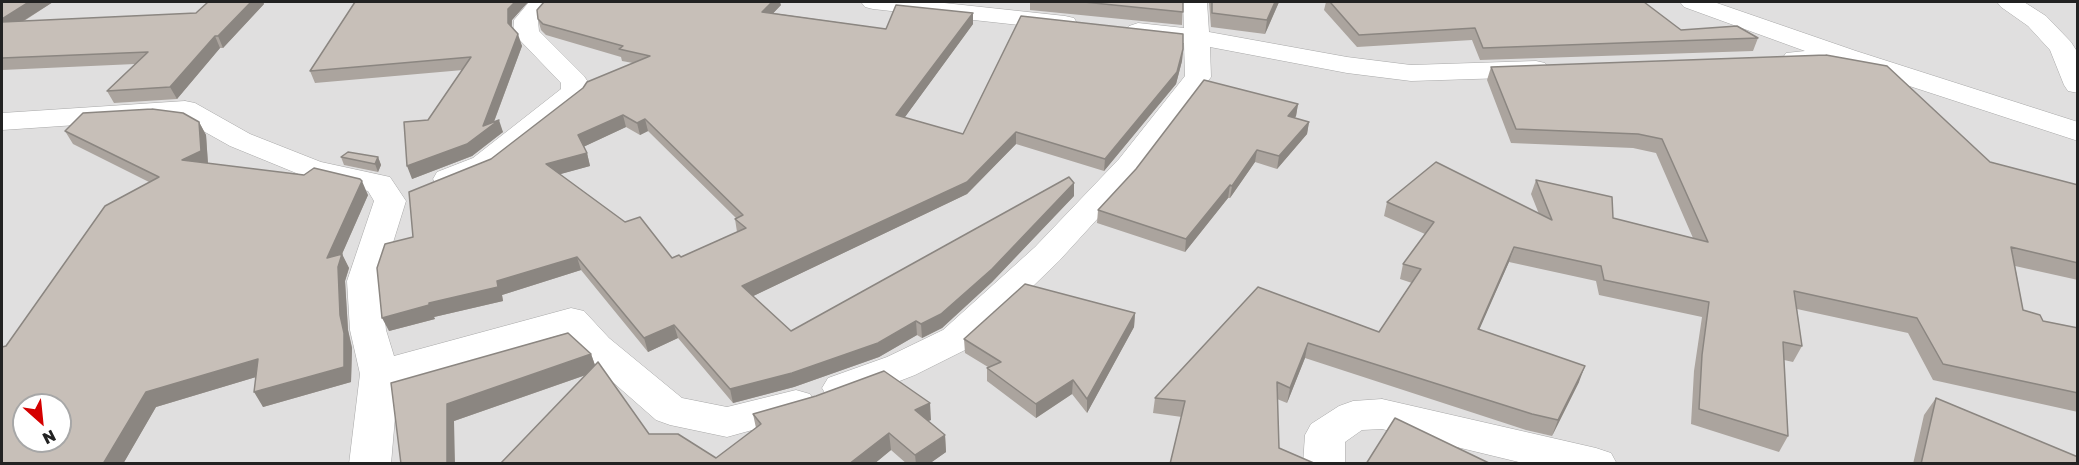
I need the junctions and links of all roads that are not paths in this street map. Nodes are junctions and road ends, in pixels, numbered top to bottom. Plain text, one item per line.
1 (541, 2) edge
2 (873, 2) edge
3 (1692, 2) edge
4 (2009, 2) edge
5 (1196, 19) edge
6 (1847, 57) junction
7 (1776, 60) edge
8 (1564, 68) edge
9 (2078, 86) edge
10 (2, 122) edge
11 (2078, 132) edge
12 (406, 195) junction
13 (379, 374) junction
14 (370, 464) edge
15 (1324, 464) edge
16 (1596, 464) edge

1 - 12 street
2 - 5 street
3 - 6 street
4 - 9 street
5 - 8 street
5 - 13 street
6 - 7 street
6 - 11 street
10 - 12 street
12 - 13 street
13 - 14 street
15 - 16 street

